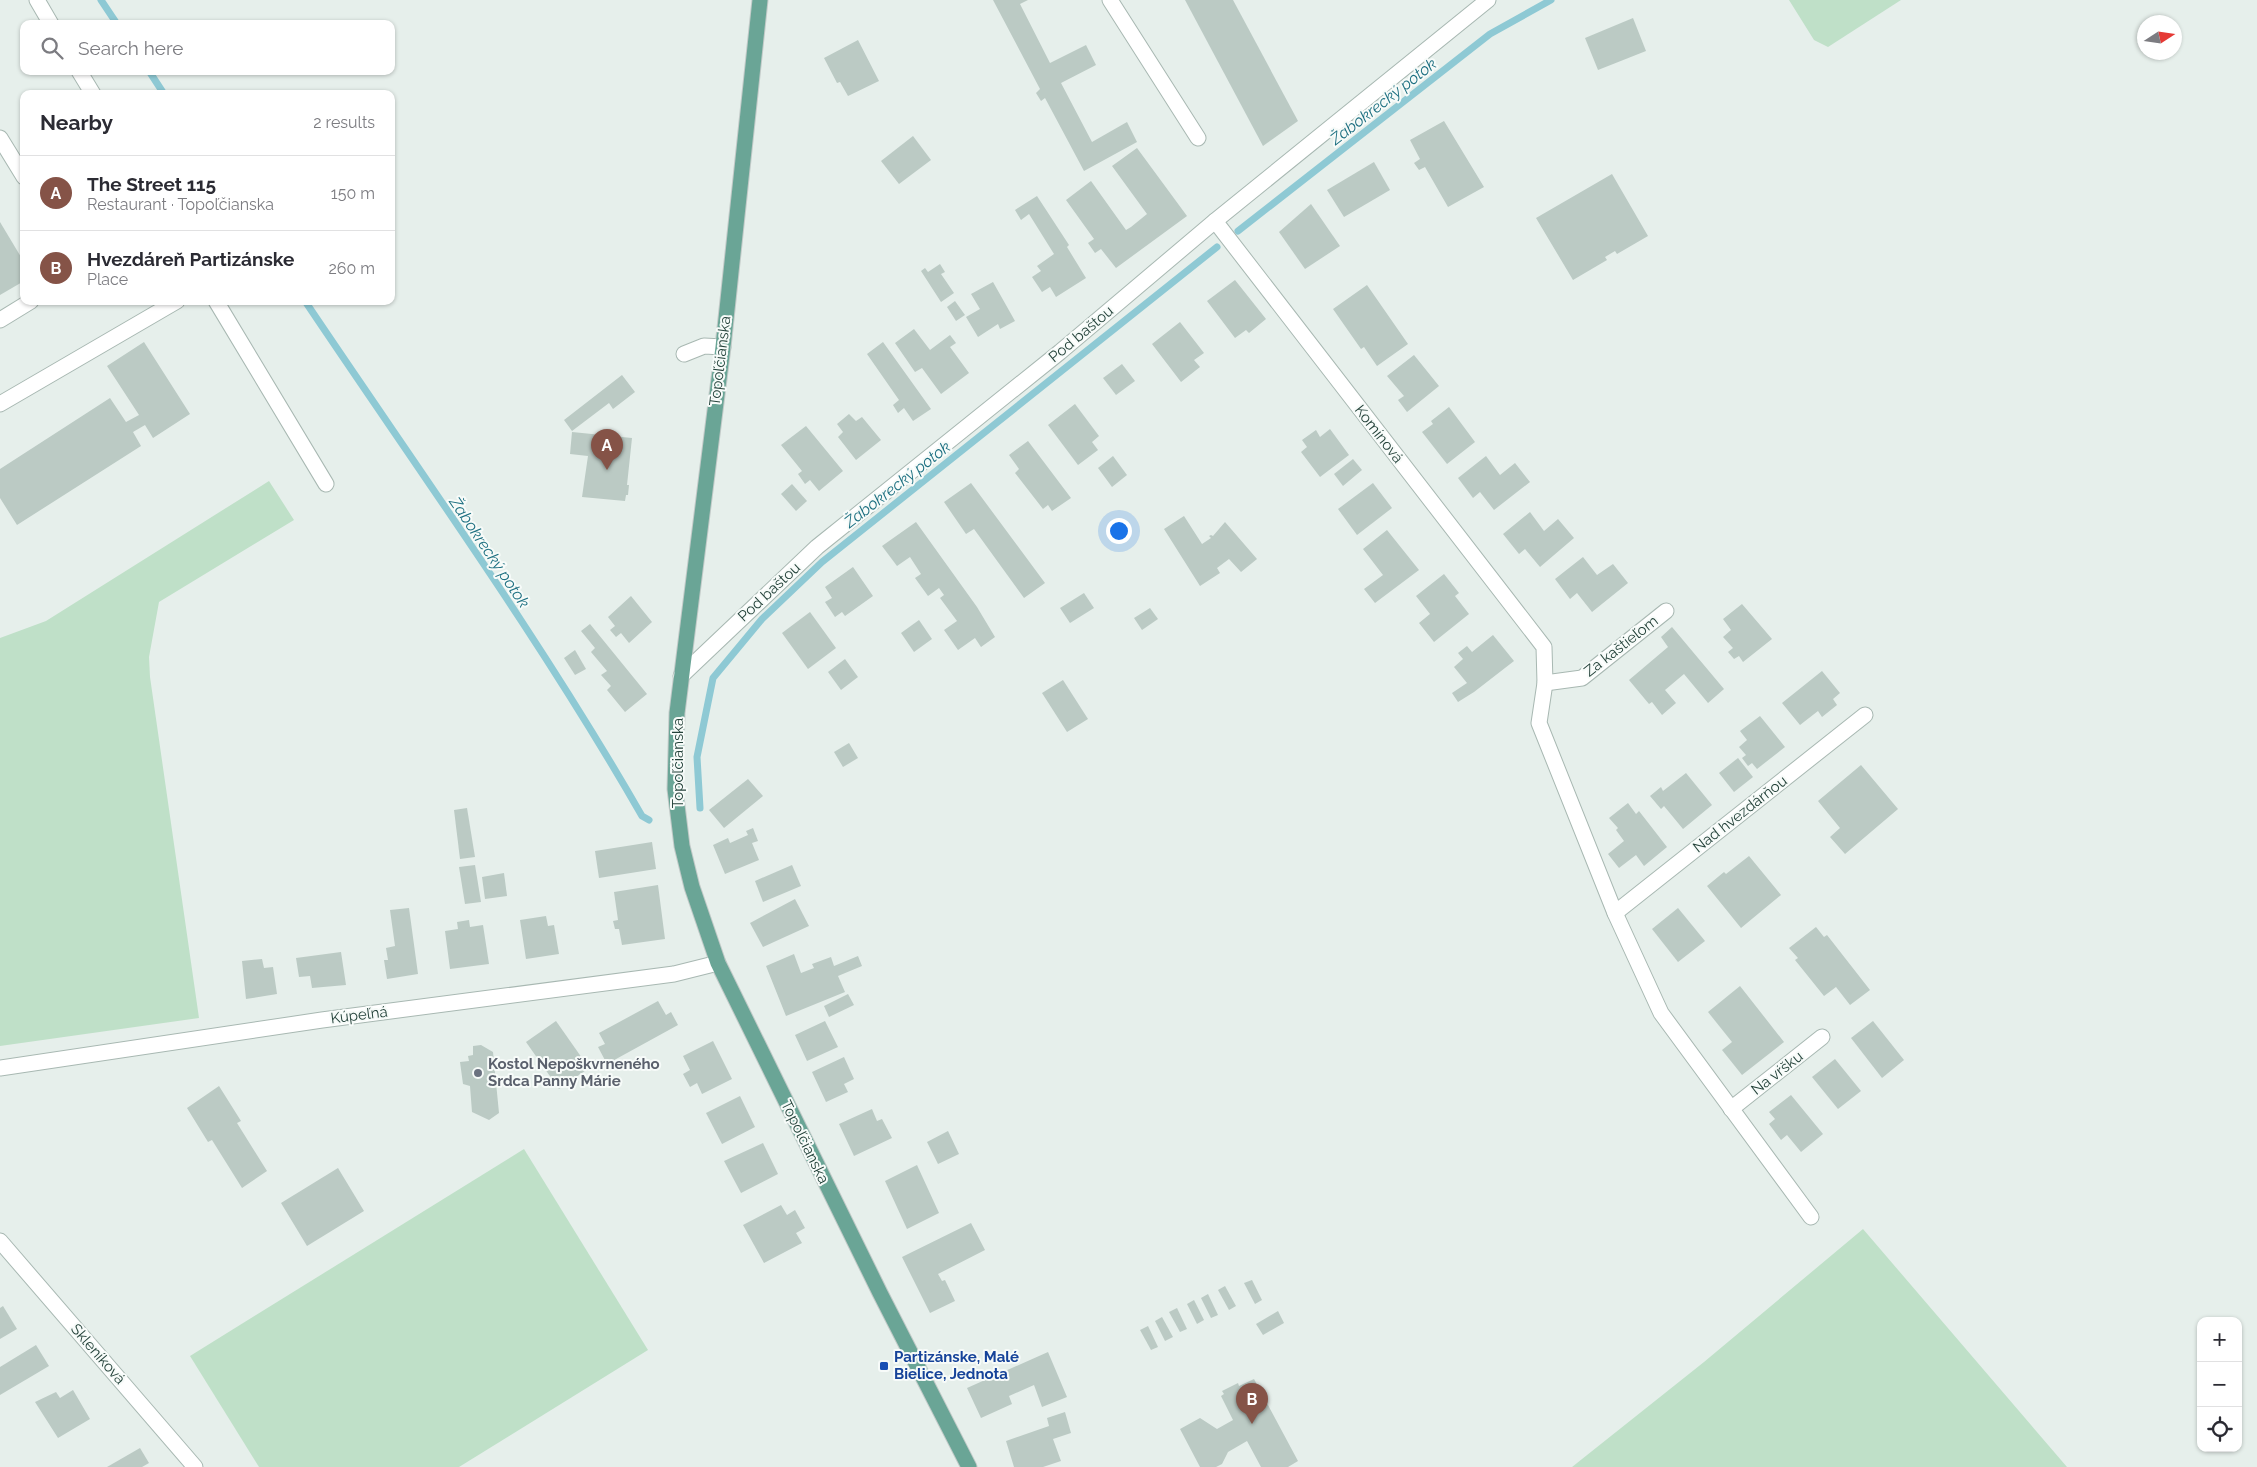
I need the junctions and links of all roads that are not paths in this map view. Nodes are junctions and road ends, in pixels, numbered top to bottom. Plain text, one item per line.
1 (37, 0) edge
2 (760, 0) edge
3 (1110, 0) edge
4 (1488, 0) edge
5 (49, 20) edge
6 (82, 75) edge
7 (91, 90) edge
8 (0, 138) edge
9 (1198, 138) dead end
10 (20, 170) edge
11 (1215, 221) junction
12 (25, 305) edge
13 (170, 305) edge
14 (218, 305) edge
15 (0, 320) edge
16 (723, 347) junction
17 (684, 354) dead end
18 (0, 404) edge
19 (326, 484) dead end
20 (1666, 611) dead end
21 (681, 676) junction
22 (1545, 684) junction
23 (1866, 715) dead end
24 (1615, 913) junction
25 (718, 963) junction
26 (1822, 1037) dead end
27 (0, 1068) edge
28 (1732, 1109) junction
29 (1811, 1217) dead end
30 (0, 1241) edge
31 (196, 1467) edge
32 (969, 1467) edge

1 - 5 street
2 - 16 main road, Topoľčianska
3 - 9 street
4 - 11 street, Pod baštou
6 - 7 street
8 - 10 street
11 - 21 street, Pod baštou
11 - 22 street, Komínová
12 - 15 street
13 - 18 street
14 - 19 street
16 - 17 street
16 - 21 main road, Topoľčianska
20 - 22 street, Za kaštieľom
21 - 25 main road, Topoľčianska
22 - 24 street
23 - 24 street, Nad hvezdárňou
24 - 28 street
25 - 27 street, Kúpeľná
25 - 32 main road, Topoľčianska
26 - 28 street, Na vŕšku
28 - 29 street
30 - 31 street, Skleníková

